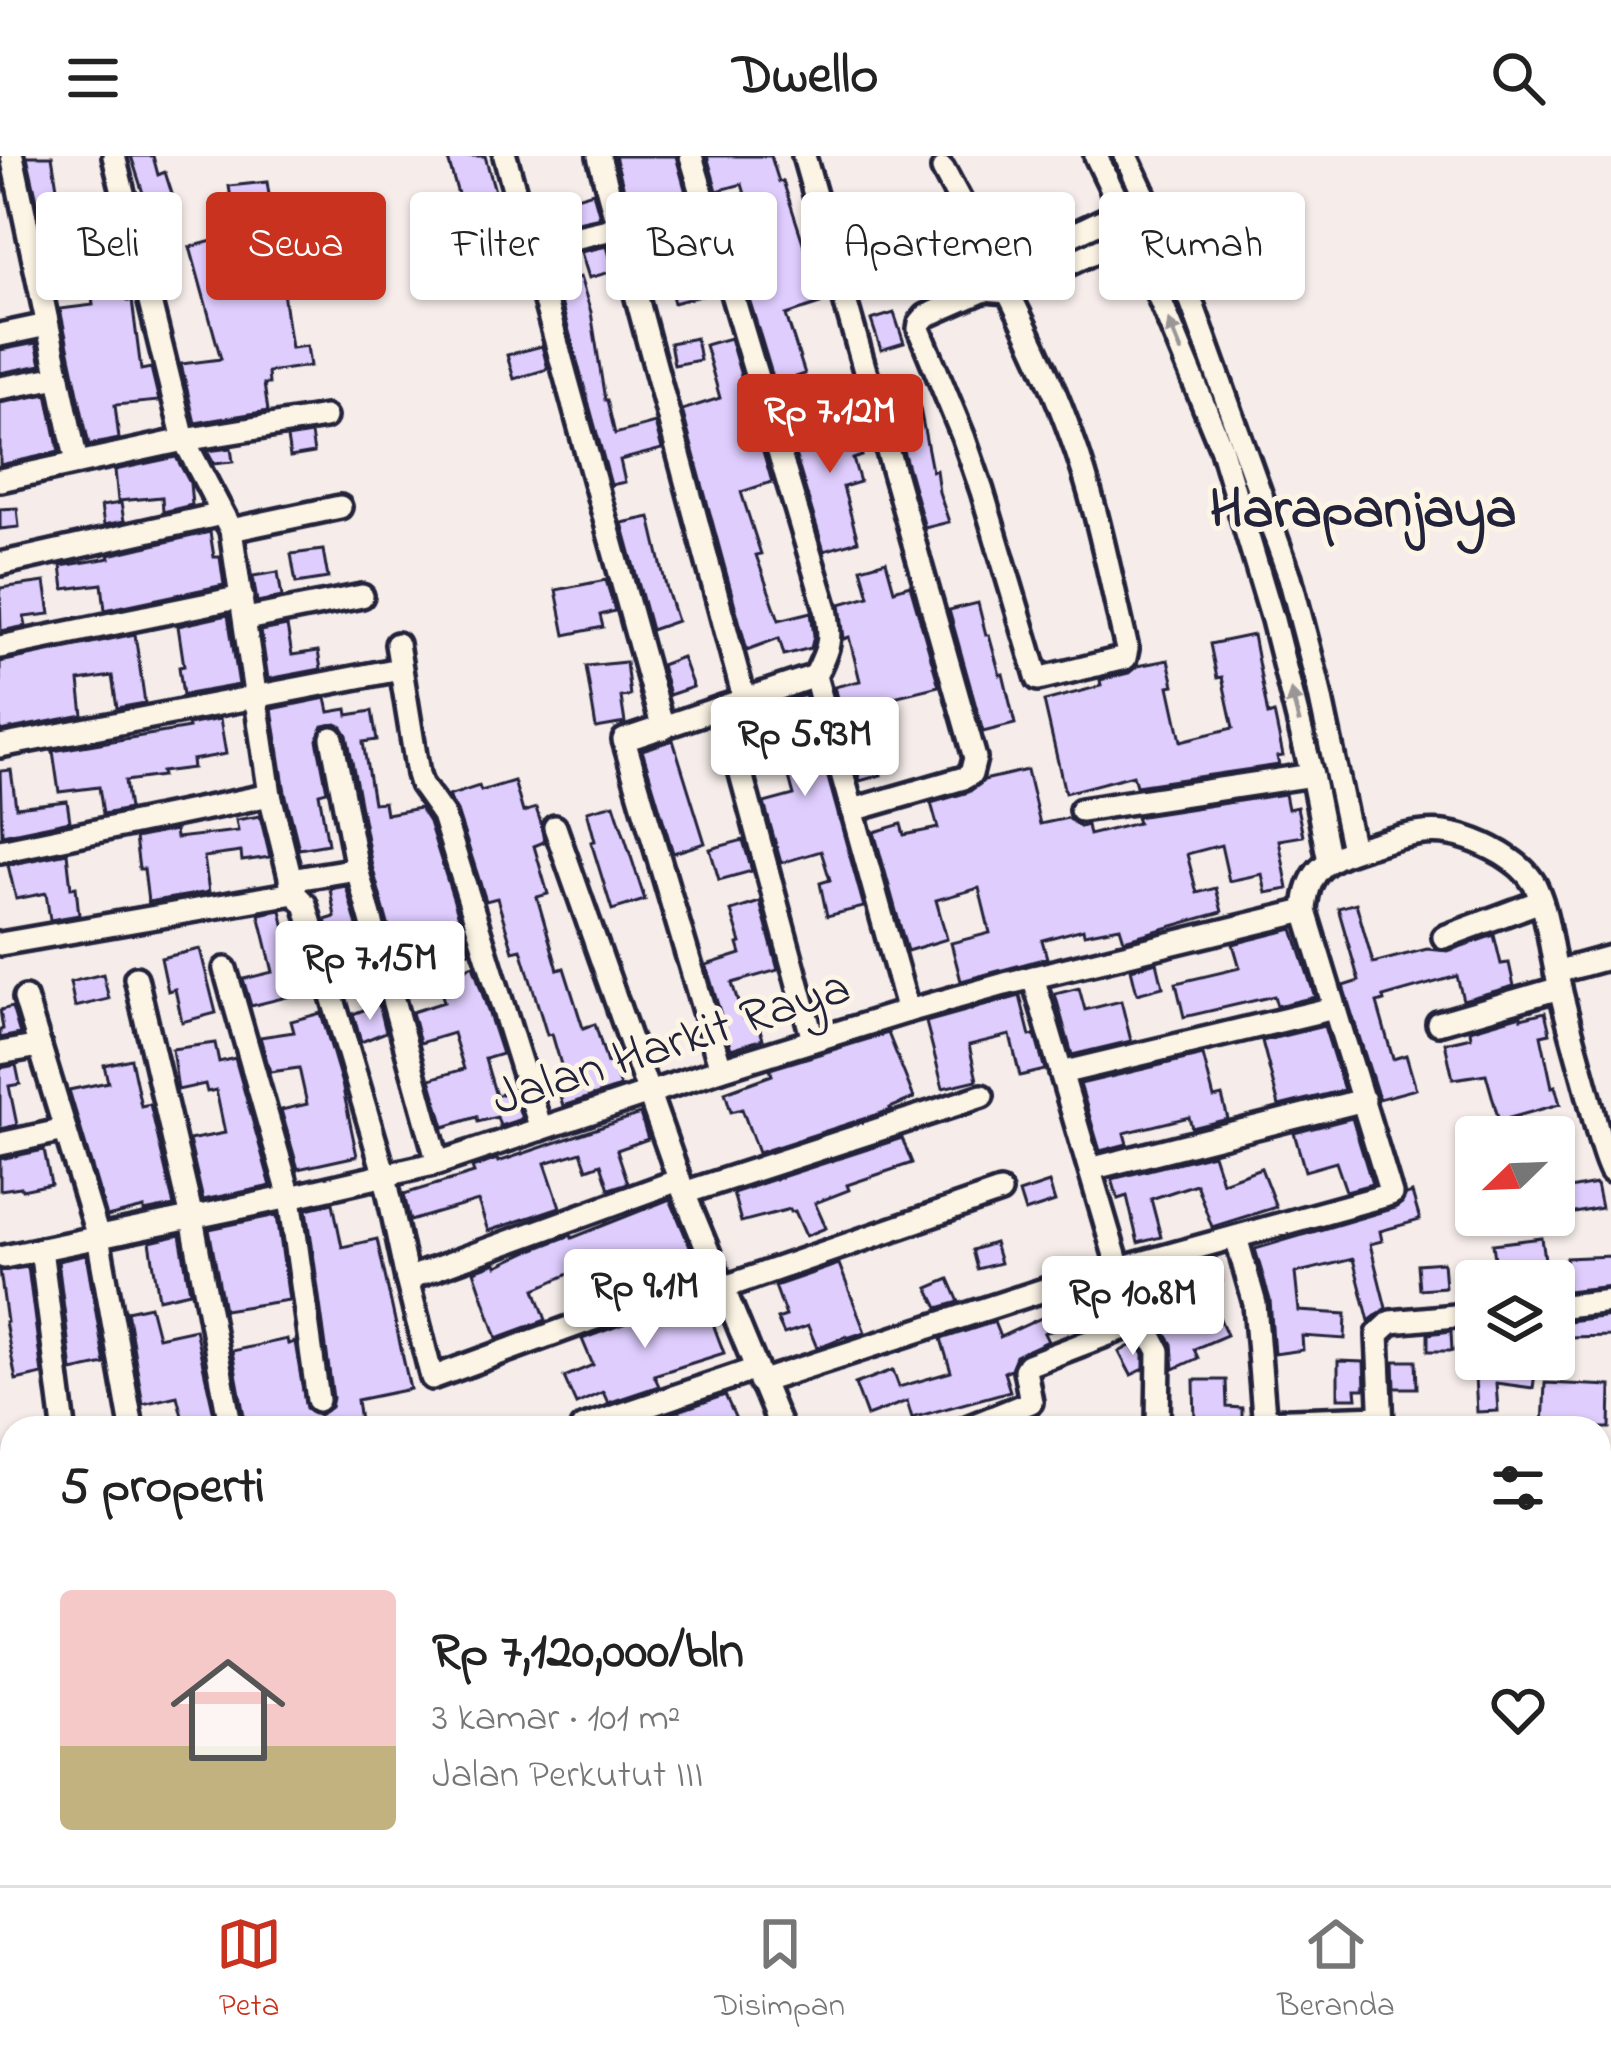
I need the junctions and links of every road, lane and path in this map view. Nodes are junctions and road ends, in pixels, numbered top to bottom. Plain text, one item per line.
1 (12, 156) edge
2 (114, 156) edge
3 (505, 156) edge
4 (599, 156) edge
5 (691, 156) edge
6 (804, 156) edge
7 (1096, 156) edge
8 (1126, 156) edge
9 (943, 169) dead end
10 (515, 192) edge
11 (608, 192) edge
12 (954, 192) edge
13 (1113, 192) edge
14 (1142, 192) edge
15 (997, 284) joint
16 (544, 300) edge
17 (635, 300) edge
18 (1164, 300) edge
19 (1190, 300) edge
20 (47, 326) junction
21 (0, 335) edge
22 (59, 377) junction
23 (0, 388) edge
24 (325, 417) dead end
25 (184, 440) junction
26 (1231, 443) junction
27 (77, 463) junction
28 (0, 480) edge
29 (340, 507) dead end
30 (226, 522) junction
31 (0, 564) edge
32 (362, 596) dead end
33 (244, 608) junction
34 (397, 644) dead end
35 (0, 647) edge
36 (400, 669) junction
37 (815, 676) junction
38 (254, 699) junction
39 (734, 702) junction
40 (663, 729) junction
41 (332, 737) dead end
42 (0, 746) edge
43 (1312, 776) junction
44 (270, 795) junction
45 (853, 810) junction
46 (1081, 810) dead end
47 (555, 827) dead end
48 (1353, 850) junction
49 (0, 851) edge
50 (1329, 861) junction
51 (357, 869) junction
52 (292, 886) junction
53 (1541, 901) junction
54 (1305, 910) junction
55 (1444, 937) dead end
56 (0, 944) edge
57 (1611, 957) edge
58 (225, 969) dead end
59 (1033, 977) junction
60 (136, 978) dead end
61 (1558, 980) junction
62 (26, 998) dead end
63 (1334, 1008) junction
64 (908, 1011) junction
65 (1438, 1023) dead end
66 (813, 1040) junction
67 (40, 1046) junction
68 (0, 1053) edge
69 (722, 1069) junction
70 (1061, 1073) junction
71 (650, 1093) junction
72 (982, 1096) dead end
73 (1364, 1100) junction
74 (541, 1129) junction
75 (65, 1130) junction
76 (0, 1144) edge
77 (438, 1163) junction
78 (1090, 1169) junction
79 (1611, 1172) edge
80 (386, 1176) junction
81 (681, 1187) junction
82 (1000, 1192) dead end
83 (290, 1198) junction
84 (192, 1218) junction
85 (98, 1237) junction
86 (1236, 1237) junction
87 (41, 1249) junction
88 (4, 1256) dead end
89 (1119, 1269) junction
90 (406, 1279) junction
91 (719, 1281) junction
92 (1056, 1286) dead end
93 (1611, 1301) edge
94 (1575, 1304) edge
95 (1455, 1316) edge
96 (1140, 1322) junction
97 (758, 1375) junction
98 (318, 1400) dead end
99 (62, 1416) edge
100 (130, 1416) edge
101 (228, 1416) edge
102 (622, 1416) edge
103 (776, 1416) edge
104 (1005, 1416) edge
105 (1158, 1416) edge
106 (1263, 1416) edge
107 (1381, 1416) edge

1 - 20 street
2 - 25 street
3 - 10 street
4 - 11 street
5 - 37 street
6 - 45 street
7 - 13 street
8 - 14 street
9 - 12 street
15 - 15 street
16 - 40 street
17 - 39 street
26 -> 18 street
19 - 26 street
20 - 21 street
20 - 22 street
22 - 23 street
22 - 27 street
24 - 25 street
25 - 27 street
25 - 30 street
43 -> 26 street
26 - 48 street
27 - 28 street
29 - 30 street
30 - 31 street
30 - 33 street
32 - 33 street
33 - 35 street
33 - 38 street
34 - 36 street
36 - 38 street
36 - 74 street
37 - 39 street
37 - 45 street
38 - 42 street
38 - 44 street
39 - 40 street
39 - 66 street
40 - 69 street
41 - 51 street
43 - 46 street
43 - 50 street
44 - 49 street
44 - 52 street
45 - 64 street
47 - 71 street
48 - 50 street
48 - 53 street
50 - 54 street
51 - 52 street
51 - 77 street
52 - 56 street
52 - 80 street
53 - 55 street
53 - 61 street
54 - 59 street, Jalan Harkit Raya
54 - 63 street
57 - 61 street
58 - 83 street
59 - 64 street, Jalan Harkit Raya
59 - 70 street
60 - 84 street
61 - 65 street
61 - 79 street
62 - 67 street
63 - 70 street
63 - 73 street
64 - 66 street, Jalan Harkit Raya
66 - 69 street, Jalan Harkit Raya
67 - 68 street
67 - 75 street
69 - 71 street, Jalan Harkit Raya
70 - 78 street
71 - 74 street, Jalan Harkit Raya
71 - 81 street
72 - 81 street
73 - 78 street
73 - 86 street
74 - 77 street, Jalan Harkit Raya
75 - 76 street
75 - 85 street
77 - 80 street, Jalan Harkit Raya
78 - 89 street
80 - 83 street, Jalan Harkit Raya
80 - 90 street
81 - 90 street
81 - 91 street
82 - 91 street
83 - 84 street, Jalan Harkit Raya
83 - 98 street
84 - 85 street, Jalan Harkit Raya
84 - 101 street
85 - 87 street, Jalan Harkit Raya
85 - 100 street
86 - 89 street
86 - 106 street
87 - 88 street, Jalan Harkit Raya
87 - 99 street
89 - 96 street
90 - 91 street
91 - 97 street
92 - 97 street
93 - 94 street
95 - 107 street
96 - 104 street
96 - 105 street
97 - 102 street
97 - 103 street

